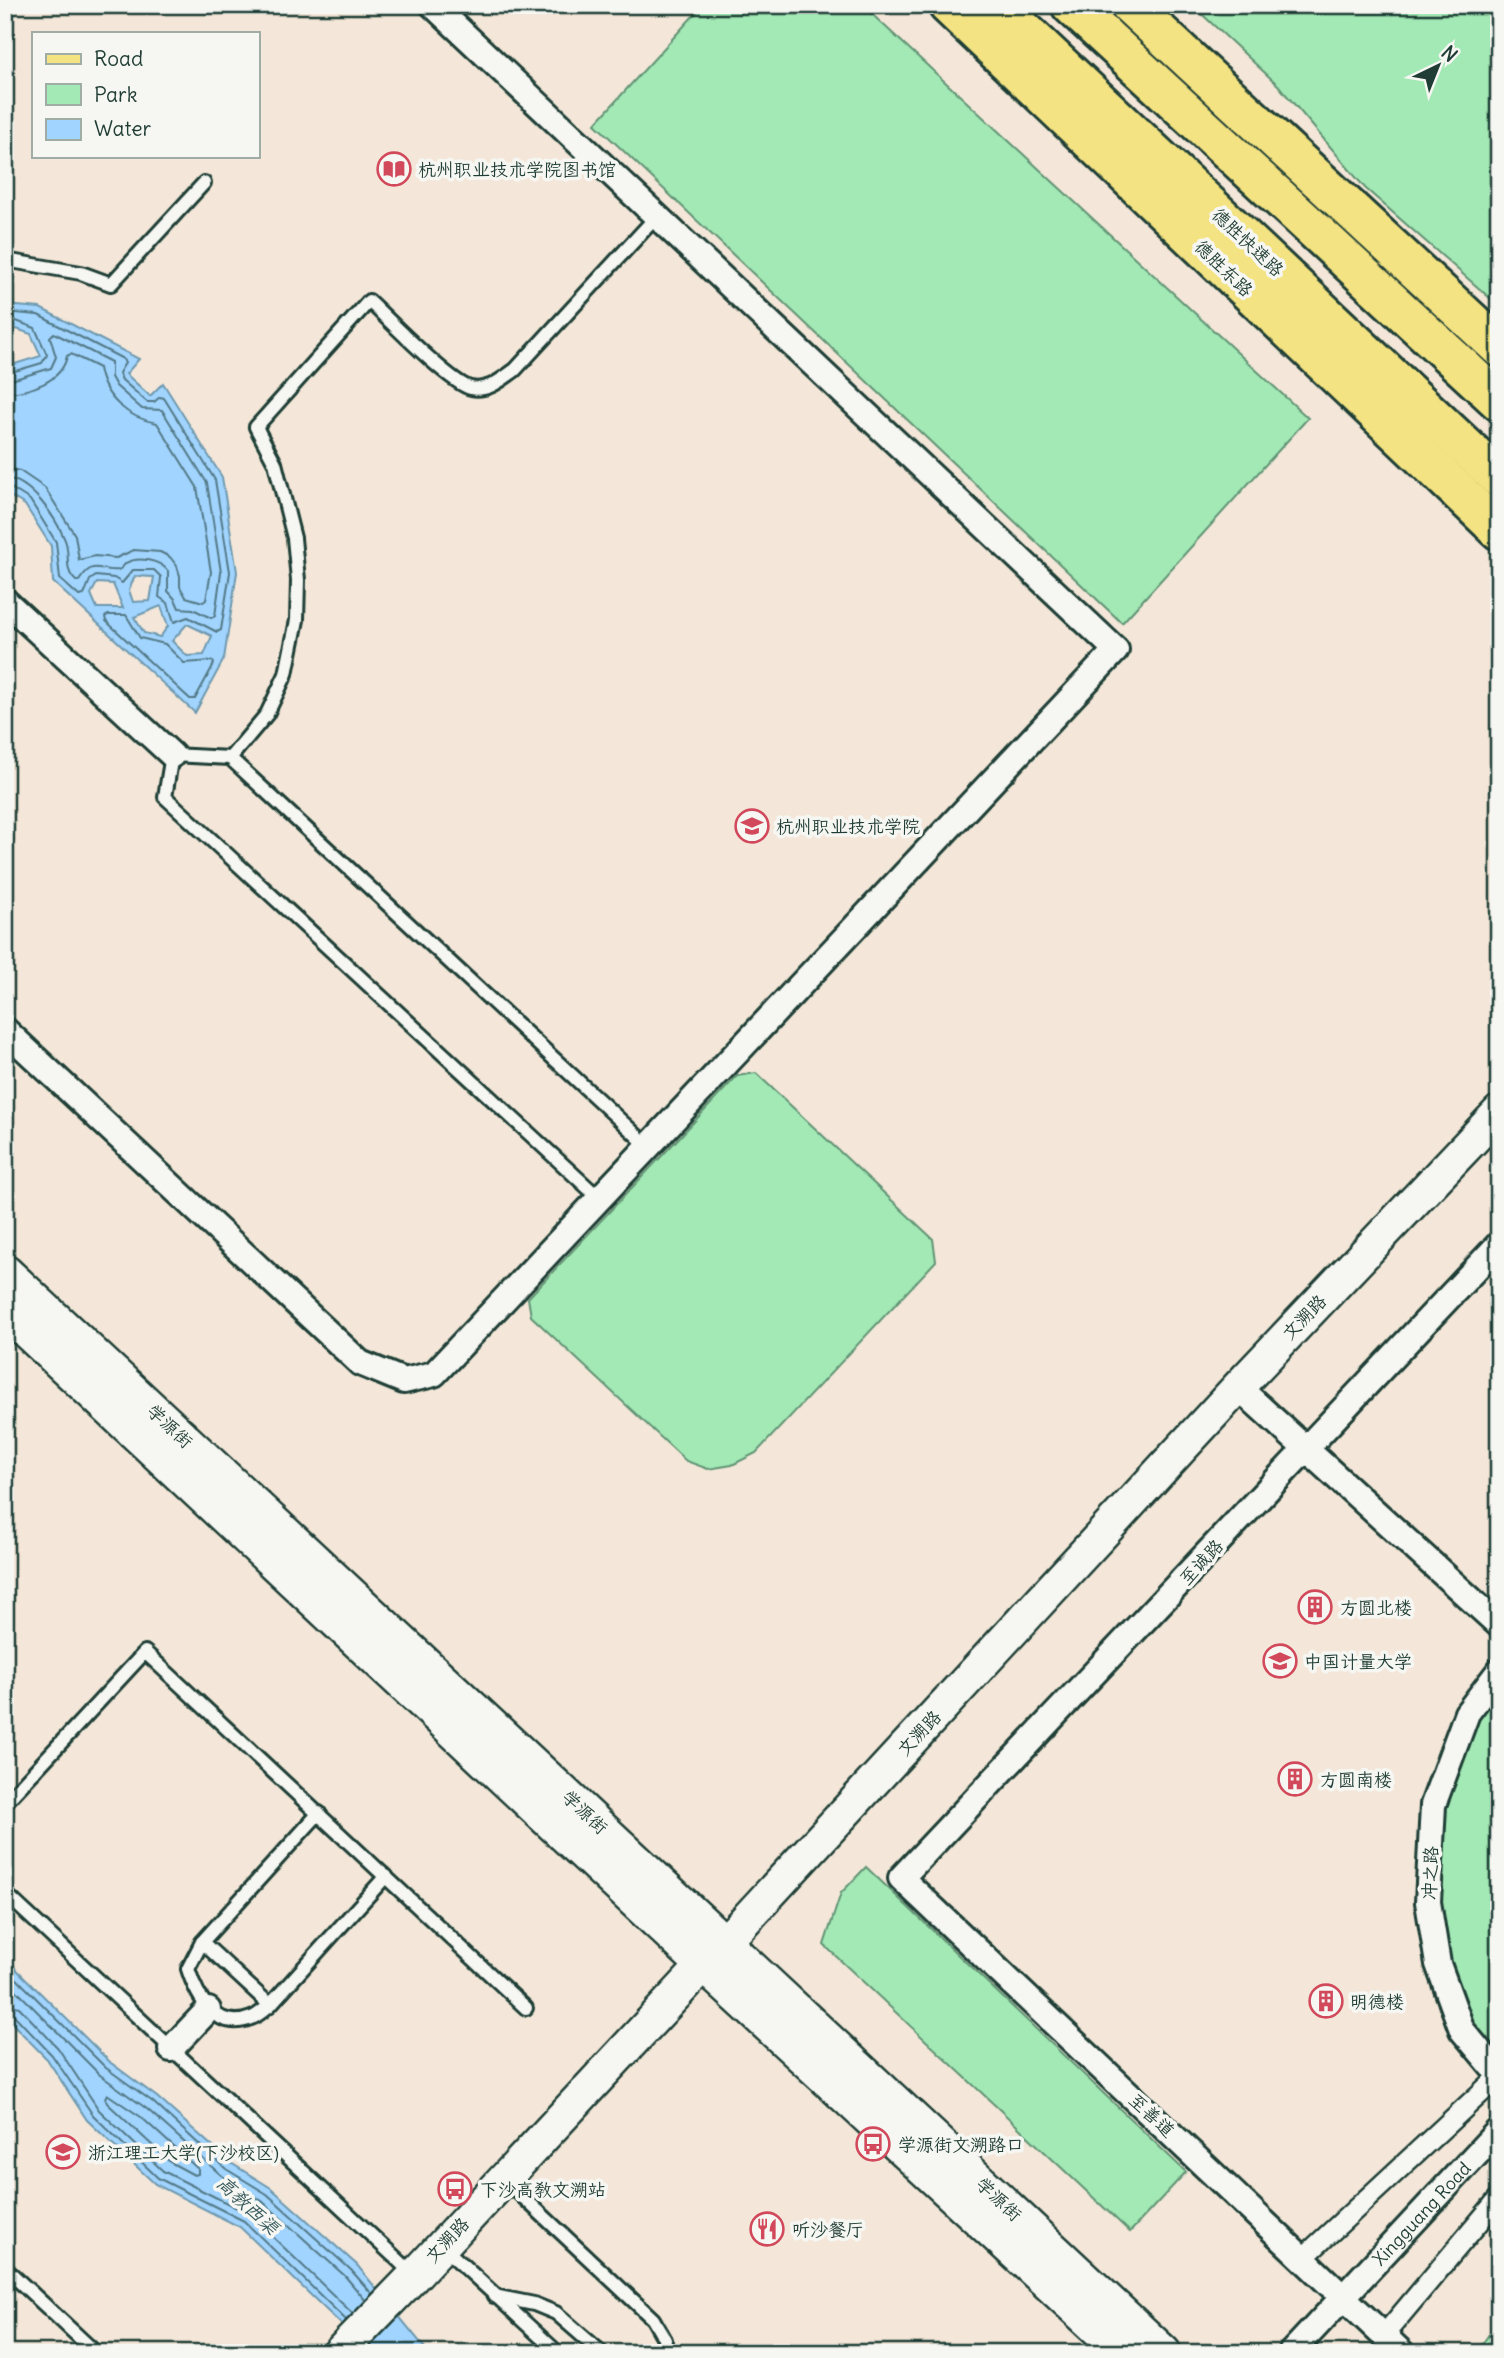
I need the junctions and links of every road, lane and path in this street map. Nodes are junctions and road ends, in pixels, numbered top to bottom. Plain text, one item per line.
1 (433, 5) edge
2 (948, 5) edge
3 (997, 5) edge
4 (1071, 5) edge
5 (1102, 5) edge
6 (1130, 5) edge
7 (1259, 179) junction
8 (204, 183) dead end
9 (657, 216) junction
10 (5, 260) edge
11 (1499, 347) edge
12 (1499, 401) edge
13 (1499, 478) edge
14 (1499, 530) edge
15 (9, 611) edge
16 (172, 755) junction
17 (230, 758) junction
18 (5, 1030) edge
19 (1499, 1112) edge
20 (648, 1146) junction
21 (599, 1198) junction
22 (1499, 1244) edge
23 (5, 1273) edge
24 (5, 1310) edge
25 (1238, 1387) junction
26 (1306, 1450) junction
27 (1499, 1625) edge
28 (1499, 1671) edge
29 (5, 1804) edge
30 (319, 1813) junction
31 (386, 1876) junction
32 (901, 1878) joint
33 (5, 1893) edge
34 (202, 1942) junction
35 (715, 1954) junction
36 (270, 2005) junction
37 (526, 2008) dead end
38 (208, 2010) junction
39 (171, 2049) junction
40 (1499, 2075) edge
41 (1499, 2130) edge
42 (505, 2179) junction
43 (1499, 2198) edge
44 (442, 2246) junction
45 (1303, 2258) junction
46 (5, 2268) edge
47 (414, 2276) junction
48 (494, 2296) junction
49 (1343, 2296) junction
50 (1384, 2335) junction
51 (342, 2349) edge
52 (96, 2353) edge
53 (558, 2353) edge
54 (602, 2353) edge
55 (660, 2353) edge
56 (1125, 2353) edge
57 (1163, 2353) edge
58 (1291, 2353) edge
59 (1402, 2353) edge

1 - 9 street
2 - 14 main road, 德胜东路
3 - 13 main road, 德胜快速路
4 - 7 main road
5 - 7 main road
6 - 11 main road
7 - 12 main road
8 - 10 lane
9 - 17 lane
9 - 20 street
15 - 16 street
16 - 17 lane
16 - 21 lane
17 - 20 lane
18 - 21 street
19 - 25 street, 文溯路
20 - 21 street
22 - 26 street, 至诚路
23 - 35 main road, 学源街
24 - 35 main road, 学源街
25 - 26 street
25 - 35 street, 文溯路
26 - 27 street
26 - 32 street, 至诚路
28 - 40 street, 冲之路
29 - 30 lane
30 - 31 lane
30 - 34 lane
31 - 36 lane
31 - 37 lane
32 - 45 street, 至善道
33 - 39 lane
34 - 36 lane
34 - 38 lane
35 - 42 street, 文溯路
35 - 56 main road, 学源街
35 - 57 main road, 学源街
36 - 38 lane
38 - 39 street
39 - 47 lane
40 - 45 street
41 - 49 street, Xingguang Road
42 - 44 street, 文溯路
42 - 55 lane
43 - 50 street
44 - 47 street, 文溯路
44 - 48 lane
45 - 49 street, 至善道
46 - 52 lane
47 - 51 street, 文溯路
48 - 53 lane
48 - 54 lane
49 - 50 street, 至善道
49 - 58 street, Xingguang Road
50 - 59 street, 至善道

